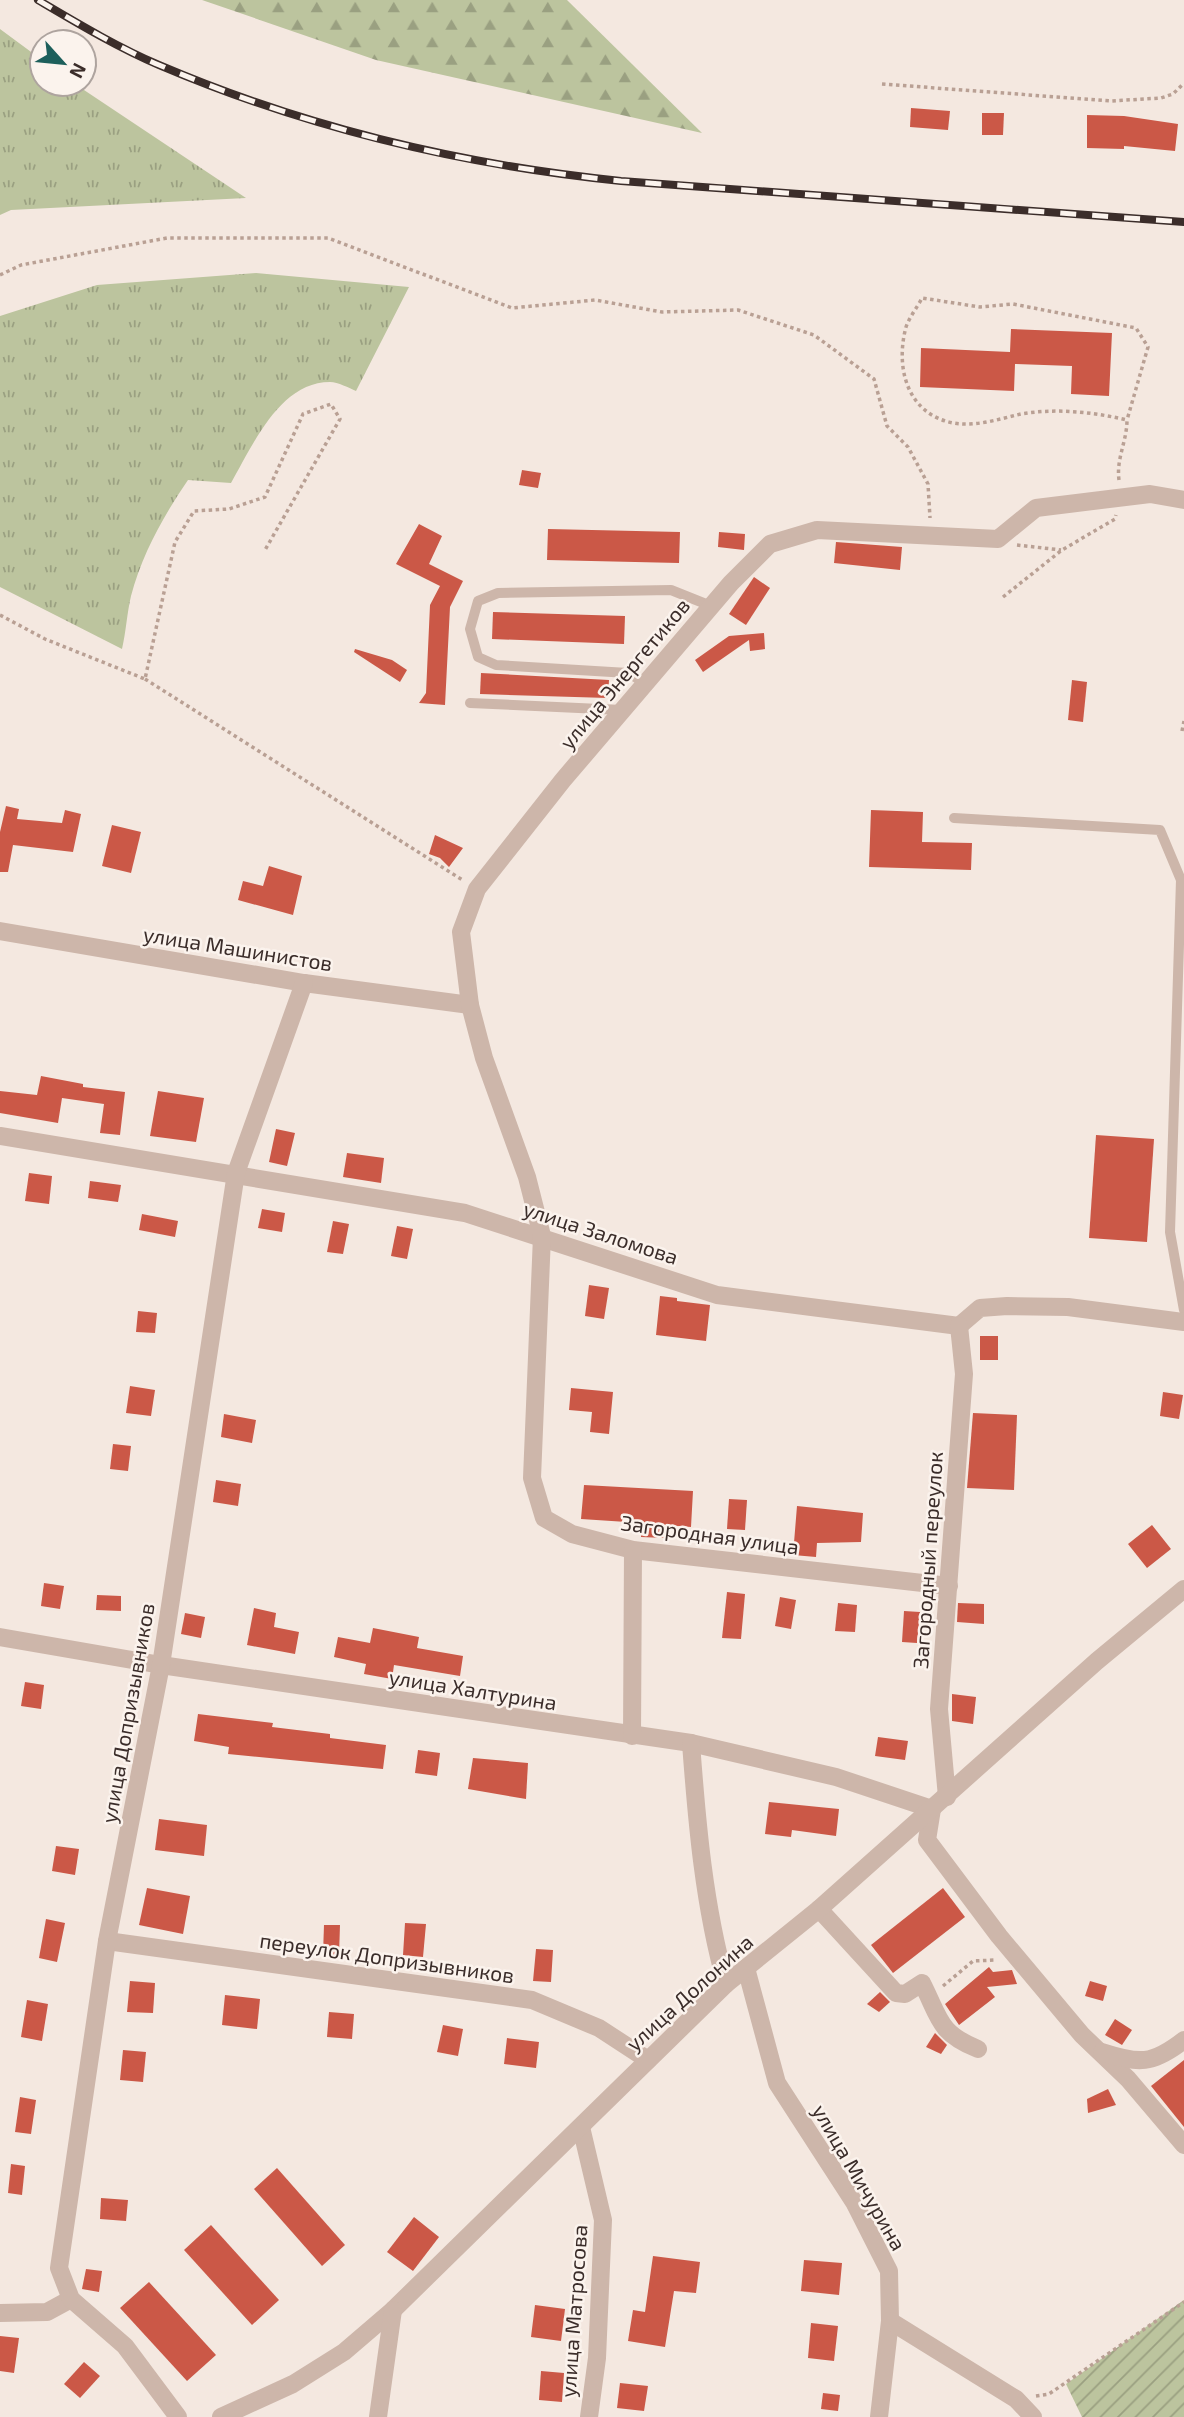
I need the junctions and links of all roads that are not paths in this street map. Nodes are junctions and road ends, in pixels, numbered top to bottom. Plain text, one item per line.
1 (1184, 500) edge
2 (711, 606) junction
3 (645, 683) junction
4 (470, 703) dead end
5 (622, 710) junction
6 (954, 818) dead end
7 (0, 931) edge
8 (304, 983) junction
9 (470, 1005) junction
10 (0, 1136) edge
11 (236, 1173) junction
12 (542, 1236) junction
13 (1184, 1310) edge
14 (1184, 1322) edge
15 (959, 1326) junction
16 (633, 1550) junction
17 (948, 1586) junction
18 (1184, 1588) edge
19 (0, 1637) edge
20 (161, 1665) junction
21 (632, 1736) junction
22 (691, 1743) junction
23 (947, 1797) junction
24 (932, 1809) junction
25 (819, 1909) junction
26 (107, 1941) junction
27 (746, 1968) junction
28 (726, 1984) junction
29 (1184, 2039) edge
30 (978, 2049) dead end
31 (1098, 2050) junction
32 (648, 2060) junction
33 (581, 2127) junction
34 (1184, 2145) edge
35 (71, 2299) junction
36 (394, 2310) junction
37 (0, 2313) edge
38 (890, 2321) junction
39 (178, 2417) edge
40 (220, 2417) edge
41 (378, 2417) edge
42 (589, 2417) edge
43 (879, 2417) edge
44 (1033, 2417) edge

1 - 2 street, улица Энергетиков
2 - 3 street, улица Энергетиков
2 - 3 lane
3 - 5 street, улица Энергетиков
4 - 5 lane
5 - 9 street, улица Энергетиков
6 - 13 lane
7 - 8 street, улица Машинистов
8 - 9 street, улица Машинистов
8 - 11 street, улица Допризывников
9 - 12 street, улица Энергетиков
10 - 11 street, улица Заломова
11 - 12 street, улица Заломова
11 - 20 street, улица Допризывников
12 - 15 street, улица Заломова
12 - 16 street, Загородная улица
14 - 15 street
15 - 17 street, Загородный переулок
16 - 17 street, Загородная улица
16 - 21 street
17 - 23 street, Загородный переулок
18 - 23 street, улица Долонина
19 - 20 street, улица Халтурина
20 - 21 street, улица Халтурина
20 - 26 street, улица Допризывников
21 - 22 street, улица Халтурина
22 - 24 street, улица Халтурина
22 - 28 street
23 - 24 street, улица Долонина
24 - 25 street, улица Долонина
24 - 31 street
25 - 27 street, улица Долонина
25 - 30 street
26 - 32 street, переулок Допризывников
26 - 35 street, улица Допризывников
27 - 28 street, улица Долонина
27 - 38 street, улица Мичурина
28 - 32 street, улица Долонина
29 - 31 street
31 - 34 street
32 - 33 street, улица Долонина
33 - 36 street, улица Долонина
33 - 42 street, улица Матросова
35 - 37 street
35 - 39 street, улица Допризывников
36 - 40 street, улица Долонина
36 - 41 street
38 - 43 street, улица Мичурина
38 - 44 street

